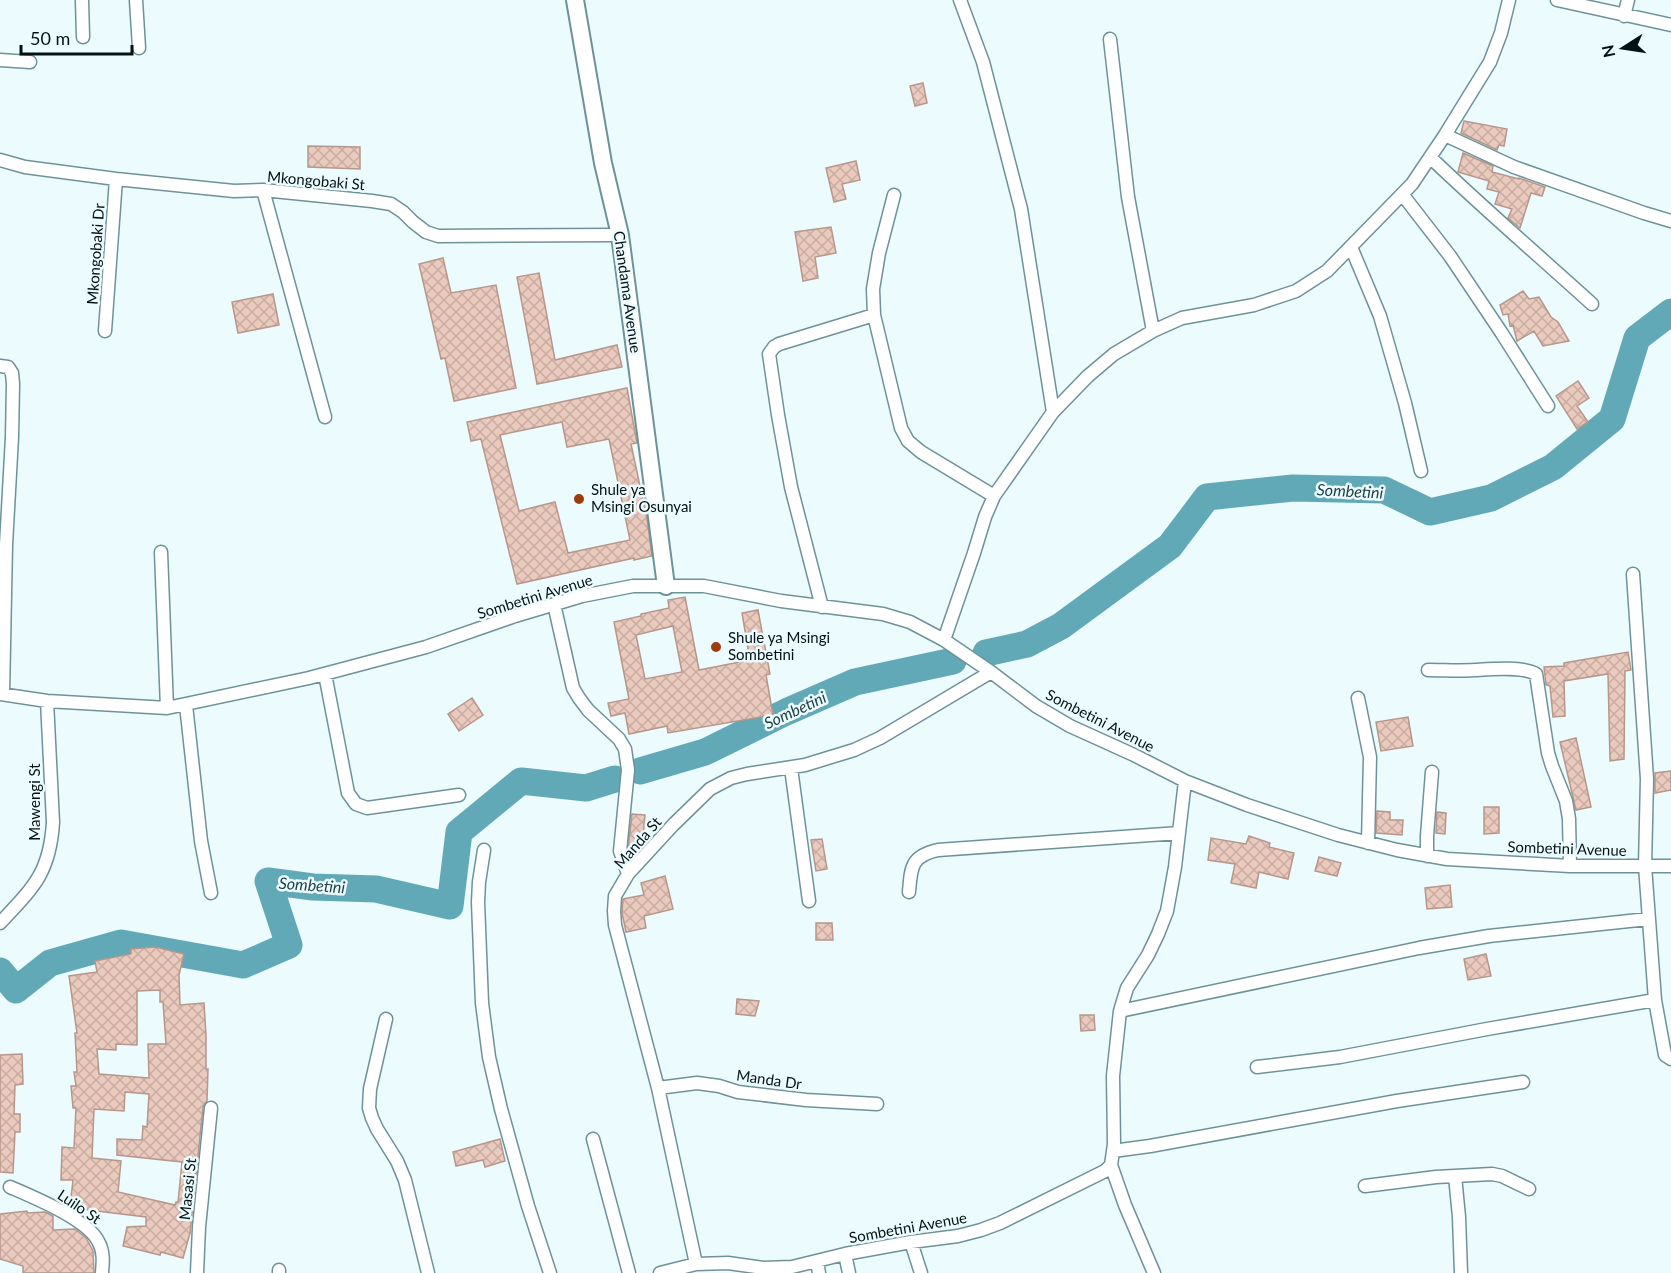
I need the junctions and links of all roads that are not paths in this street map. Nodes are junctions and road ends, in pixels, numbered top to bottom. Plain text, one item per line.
1 (82, 0) edge
2 (136, 0) edge
3 (575, 0) edge
4 (960, 0) edge
5 (1509, 0) edge
6 (1557, 0) edge
7 (1628, 0) edge
8 (1624, 16) junction
9 (1671, 25) edge
10 (83, 37) dead end
11 (1110, 39) dead end
12 (139, 48) dead end
13 (0, 60) edge
14 (30, 62) dead end
15 (1445, 135) junction
16 (1430, 157) junction
17 (0, 160) edge
18 (116, 179) junction
19 (263, 190) junction
20 (1402, 194) junction
21 (894, 195) dead end
22 (1671, 221) edge
23 (620, 235) junction
24 (1351, 247) junction
25 (1592, 304) dead end
26 (874, 315) junction
27 (1153, 331) junction
28 (105, 332) dead end
29 (0, 366) edge
30 (1548, 406) dead end
31 (1053, 412) junction
32 (324, 417) dead end
33 (1421, 471) dead end
34 (994, 496) junction
35 (161, 552) dead end
36 (1633, 574) dead end
37 (666, 586) junction
38 (554, 604) junction
39 (822, 607) junction
40 (944, 640) junction
41 (1428, 670) dead end
42 (991, 672) junction
43 (325, 674) junction
44 (2, 694) edge
45 (1358, 698) dead end
46 (47, 700) junction
47 (186, 705) junction
48 (167, 708) junction
49 (791, 768) junction
50 (1432, 772) dead end
51 (1185, 781) junction
52 (459, 795) dead end
53 (1179, 833) junction
54 (1368, 843) junction
55 (484, 850) dead end
56 (1427, 855) junction
57 (1570, 866) junction
58 (1645, 866) junction
59 (1671, 866) edge
60 (628, 874) junction
61 (909, 892) dead end
62 (211, 893) dead end
63 (809, 901) dead end
64 (1648, 919) junction
65 (0, 923) edge
66 (1656, 1000) junction
67 (1120, 1011) junction
68 (386, 1019) dead end
69 (1671, 1059) edge
70 (1257, 1067) dead end
71 (1523, 1082) dead end
72 (658, 1088) junction
73 (877, 1104) dead end
74 (211, 1108) dead end
75 (593, 1139) dead end
76 (1113, 1151) junction
77 (1111, 1165) junction
78 (1455, 1176) junction
79 (1365, 1186) dead end
80 (10, 1187) dead end
81 (1529, 1189) dead end
82 (911, 1242) junction
83 (845, 1254) junction
84 (696, 1264) junction
85 (818, 1267) edge
86 (102, 1273) edge
87 (197, 1273) edge
88 (428, 1273) edge
89 (550, 1273) edge
90 (629, 1273) edge
91 (660, 1273) edge
92 (849, 1273) edge
93 (921, 1273) edge
94 (1154, 1273) edge
95 (1461, 1273) edge

1 - 10 street
2 - 12 street
3 - 23 street, Chandama Avenue
4 - 31 street
5 - 15 street
6 - 8 street
7 - 8 street
8 - 9 street
11 - 27 street
13 - 14 street
15 - 16 street
15 - 22 street
16 - 20 street
16 - 25 street
17 - 18 street, Mkongobaki St
18 - 19 street, Mkongobaki St
18 - 28 street, Mkongobaki Dr
19 - 23 street, Mkongobaki St
19 - 32 street
20 - 24 street
20 - 30 street
21 - 26 street
23 - 37 street, Chandama Avenue
24 - 27 street
24 - 33 street
26 - 34 street
26 - 39 street
27 - 31 street
29 - 44 street
31 - 34 street
34 - 40 street
35 - 48 street
36 - 58 street
37 - 38 street, Sombetini Avenue
37 - 39 street, Sombetini Avenue
38 - 43 street, Sombetini Avenue
38 - 60 street
39 - 40 street, Sombetini Avenue
40 - 42 street, Sombetini Avenue
41 - 57 street
42 - 49 street, Manda St
42 - 51 street, Sombetini Avenue
43 - 47 street, Sombetini Avenue
43 - 52 street
44 - 46 street, Sombetini Avenue
45 - 54 street
46 - 48 street, Sombetini Avenue
46 - 65 street, Mawengi St
47 - 48 street, Sombetini Avenue
47 - 62 street
49 - 60 street, Manda St
49 - 63 street
50 - 56 street
51 - 53 street
51 - 54 street, Sombetini Avenue
53 - 61 street
53 - 67 street
54 - 56 street, Sombetini Avenue
55 - 89 street
56 - 57 street, Sombetini Avenue
57 - 58 street, Sombetini Avenue
58 - 59 street, Sombetini Avenue
58 - 64 street
60 - 72 street, Manda St
64 - 66 street
64 - 67 street
66 - 69 street
66 - 70 street
67 - 76 street
68 - 88 street
71 - 76 street
72 - 73 street, Manda Dr
72 - 84 street, Manda St
74 - 87 street, Masasi St
75 - 90 street
76 - 77 street
77 - 82 street, Sombetini Avenue
77 - 94 street
78 - 79 street
78 - 81 street
78 - 95 street
80 - 86 street, Luilo St
82 - 83 street, Sombetini Avenue
82 - 93 street
83 - 85 street, Sombetini Avenue
83 - 92 street
84 - 85 street, Sombetini Avenue
84 - 91 street, Sombetini Avenue

